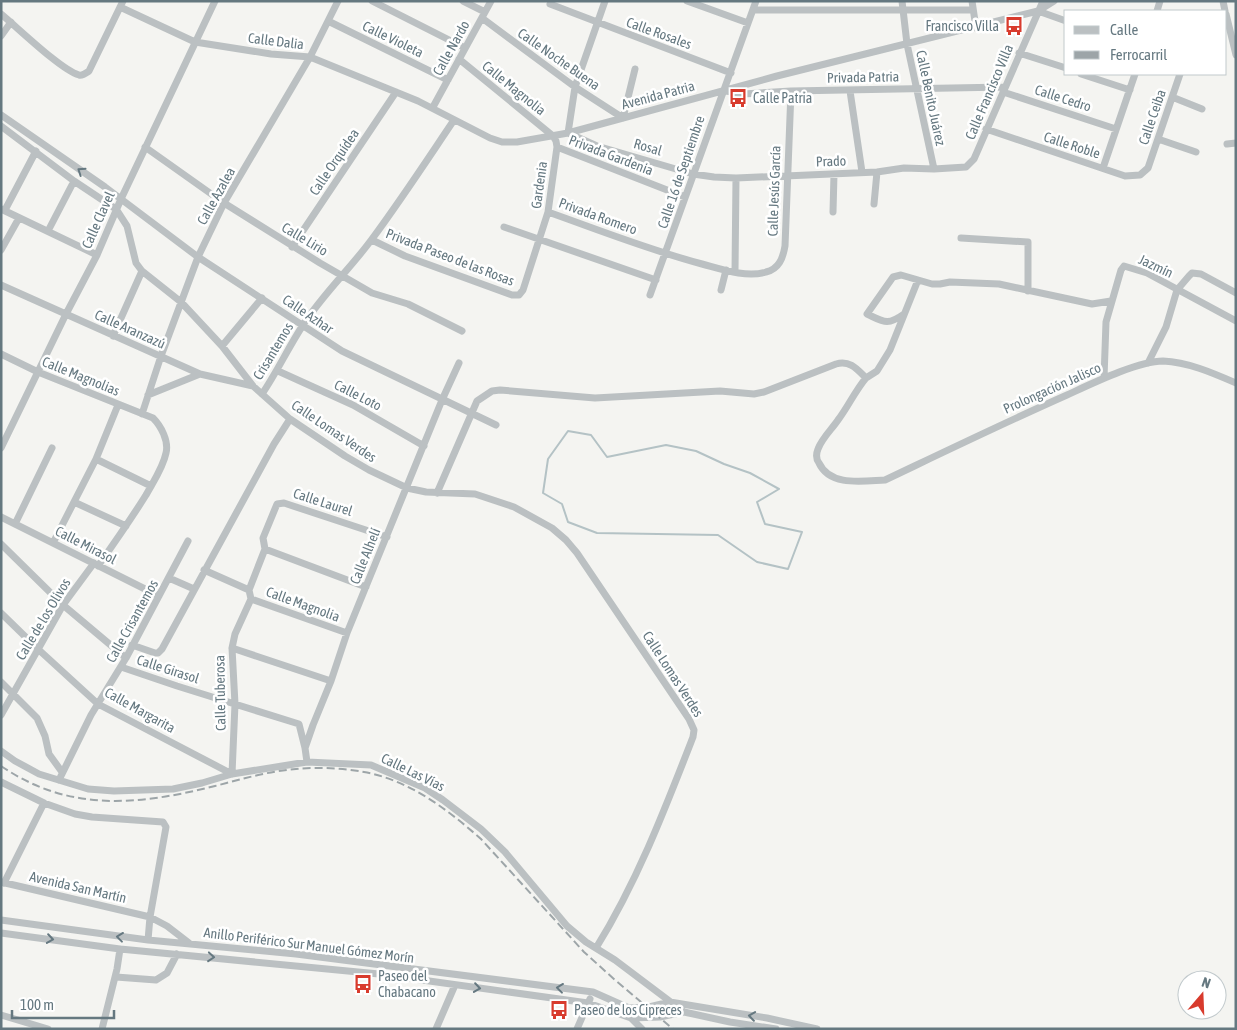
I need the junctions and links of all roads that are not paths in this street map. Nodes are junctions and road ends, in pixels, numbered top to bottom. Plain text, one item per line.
1 (215, 1) edge
2 (338, 1) edge
3 (372, 1) edge
4 (463, 1) edge
5 (491, 1) edge
6 (605, 1) edge
7 (687, 1) edge
8 (756, 1) edge
9 (849, 1) edge
10 (902, 1) edge
11 (972, 1) edge
12 (1043, 1) edge
13 (1054, 1) edge
14 (121, 4) edge
15 (550, 4) dead end
16 (703, 4) edge
17 (753, 10) junction
18 (849, 10) junction
19 (903, 10) junction
20 (973, 10) junction
21 (1038, 11) junction
22 (1, 14) edge
23 (484, 15) junction
24 (328, 20) junction
25 (1064, 20) edge
26 (1227, 20) edge
27 (11, 22) junction
28 (597, 23) junction
29 (748, 23) junction
30 (976, 28) junction
31 (1, 36) edge
32 (195, 42) junction
33 (907, 44) junction
34 (465, 48) junction
35 (1235, 50) edge
36 (1020, 53) junction
37 (310, 57) junction
38 (459, 59) junction
39 (1064, 67) edge
40 (635, 69) dead end
41 (730, 73) junction
42 (1085, 75) edge
43 (1135, 75) edge
44 (1180, 75) edge
45 (448, 80) junction
46 (575, 87) junction
47 (916, 89) junction
48 (1004, 89) junction
49 (723, 90) junction
50 (1130, 90) junction
51 (791, 91) junction
52 (850, 91) junction
53 (396, 92) junction
54 (1172, 97) junction
55 (433, 108) junction
56 (1202, 109) dead end
57 (1, 115) edge
58 (624, 118) junction
59 (454, 120) junction
60 (2, 128) edge
61 (1116, 129) junction
62 (986, 130) junction
63 (568, 134) junction
64 (553, 136) junction
65 (1158, 139) junction
66 (1236, 143) edge
67 (1227, 144) dead end
68 (145, 147) junction
69 (557, 147) junction
70 (36, 151) junction
71 (1196, 152) dead end
72 (970, 165) joint
73 (1103, 168) junction
74 (1148, 168) joint
75 (934, 169) junction
76 (862, 172) junction
77 (877, 172) junction
78 (693, 174) junction
79 (834, 174) junction
80 (788, 175) junction
81 (736, 178) junction
82 (74, 181) junction
83 (685, 197) junction
84 (121, 199) junction
85 (224, 203) junction
86 (874, 204) dead end
87 (116, 209) junction
88 (3, 210) edge
89 (548, 212) junction
90 (833, 212) dead end
91 (19, 218) junction
92 (504, 226) dead end
93 (48, 231) junction
94 (961, 238) dead end
95 (540, 239) junction
96 (372, 240) junction
97 (292, 247) junction
98 (1, 250) edge
99 (666, 254) junction
100 (97, 255) junction
101 (198, 257) junction
102 (726, 270) junction
103 (142, 271) junction
104 (735, 272) junction
105 (755, 273) joint
106 (343, 276) junction
107 (656, 280) junction
108 (918, 280) junction
109 (1, 285) edge
110 (721, 290) dead end
111 (1177, 290) junction
112 (1028, 291) junction
113 (1236, 293) edge
114 (519, 295) joint
115 (650, 295) dead end
116 (262, 298) junction
117 (181, 302) junction
118 (1111, 302) junction
119 (1092, 304) junction
120 (66, 314) junction
121 (904, 314) junction
122 (1107, 314) junction
123 (1236, 321) edge
124 (302, 326) junction
125 (462, 331) dead end
126 (113, 336) junction
127 (222, 346) junction
128 (1, 354) edge
129 (160, 356) junction
130 (459, 363) dead end
131 (1148, 363) junction
132 (278, 371) junction
133 (38, 372) junction
134 (200, 374) junction
135 (866, 378) junction
136 (1104, 378) junction
137 (1236, 382) edge
138 (252, 386) junction
139 (148, 394) junction
140 (262, 394) junction
141 (442, 400) junction
142 (118, 405) junction
143 (471, 412) junction
144 (142, 414) junction
145 (153, 418) joint
146 (290, 419) junction
147 (496, 425) dead end
148 (424, 446) junction
149 (1, 448) edge
150 (52, 448) dead end
151 (96, 459) junction
152 (151, 486) junction
153 (407, 488) junction
154 (437, 492) junction
155 (74, 502) junction
156 (1, 517) edge
157 (15, 524) junction
158 (126, 526) junction
159 (387, 537) junction
160 (188, 541) dead end
161 (54, 543) junction
162 (1, 544) edge
163 (265, 549) junction
164 (96, 565) junction
165 (204, 570) junction
166 (169, 578) junction
167 (366, 587) junction
168 (194, 589) junction
169 (249, 590) junction
170 (159, 596) junction
171 (251, 599) junction
172 (63, 605) junction
173 (1, 613) edge
174 (347, 633) junction
175 (132, 645) junction
176 (232, 648) junction
177 (39, 650) junction
178 (126, 658) junction
179 (121, 667) junction
180 (331, 681) junction
181 (1, 682) edge
182 (14, 695) junction
183 (98, 704) junction
184 (235, 704) junction
185 (1, 715) edge
186 (299, 724) junction
187 (312, 725) junction
188 (305, 748) junction
189 (1, 751) edge
190 (307, 762) junction
191 (62, 772) junction
192 (232, 774) junction
193 (59, 780) junction
194 (1, 782) edge
195 (44, 803) junction
196 (3, 882) edge
197 (150, 917) junction
198 (1, 920) edge
199 (1, 933) edge
200 (148, 940) junction
201 (189, 944) junction
202 (596, 948) junction
203 (120, 949) junction
204 (177, 954) junction
205 (116, 977) junction
206 (454, 985) junction
207 (593, 992) junction
208 (670, 1002) junction
209 (588, 1003) junction
210 (629, 1008) junction
211 (684, 1012) junction
212 (1, 1015) edge
213 (631, 1018) junction
214 (48, 1029) edge
215 (102, 1029) edge
216 (436, 1029) edge
217 (577, 1029) edge
218 (642, 1029) edge
219 (776, 1029) edge
220 (817, 1029) edge

1 - 32 street, Calle Clavel
2 - 24 street, Calle Azalea
3 - 34 street
4 - 23 street, Calle Noche Buena
5 - 23 street, Calle Nardo
6 - 28 street
7 - 16 street
8 - 17 street, Calle 16 de Septiembre
9 - 18 street
10 - 19 street, Calle Benito Juárez
11 - 20 street
12 - 21 street, Calle Francisco Villa
13 - 21 street, Avenida Patria
14 - 27 street
14 - 32 street, Calle Dalia
15 - 28 street, Calle Rosales
16 - 29 street
17 - 18 street
17 - 29 street, Calle 16 de Septiembre
18 - 19 street
19 - 20 street
19 - 33 street, Calle Benito Juárez
20 - 30 street
21 - 25 street
21 - 30 street, Avenida Patria
21 - 36 street, Calle Francisco Villa
22 - 27 street
23 - 34 street, Calle Nardo
23 - 46 street, Calle Noche Buena
24 - 37 street, Calle Azalea
24 - 45 street, Calle Violeta
26 - 35 street
27 - 31 street
28 - 41 street, Calle Rosales
28 - 46 street
29 - 41 street, Calle 16 de Septiembre
30 - 33 street, Avenida Patria
32 - 37 street, Calle Dalia
32 - 68 street, Calle Clavel
33 - 47 street, Calle Benito Juárez
33 - 49 street, Avenida Patria
34 - 38 street, Calle Nardo
36 - 39 street
36 - 48 street, Calle Francisco Villa
37 - 53 street, Calle Dalia
37 - 85 street, Calle Azalea
38 - 45 street, Calle Nardo
38 - 64 street, Calle Magnolia
40 - 58 street
41 - 49 street, Calle 16 de Septiembre
42 - 50 street
43 - 50 street
44 - 54 street, Calle Ceiba
45 - 55 street, Calle Nardo
46 - 58 street, Calle Noche Buena
46 - 63 street
47 - 48 street, Privada Patria
47 - 52 street, Privada Patria
47 - 75 street, Calle Benito Juárez
48 - 61 street, Calle Cedro
48 - 62 street, Calle Francisco Villa
49 - 51 street, Privada Patria
49 - 58 street, Avenida Patria
49 - 78 street, Calle 16 de Septiembre
50 - 61 street
51 - 52 street, Privada Patria
51 - 80 street, Calle Jesús García
52 - 76 street
53 - 55 street, Calle Dalia
53 - 97 street, Calle Orquídea
54 - 56 street
54 - 65 street, Calle Ceiba
55 - 59 street, Calle Dalia
84 -> 57 street
58 - 63 street, Avenida Patria
59 - 64 street, Avenida Patria
59 - 96 street
60 - 70 street, Calle Lomas Verdes
61 - 73 street
62 - 72 street, Calle Francisco Villa
62 - 73 street, Calle Roble
63 - 64 street, Avenida Patria
63 - 78 street, Rosal
64 - 69 street, Gardenia
65 - 71 street
65 - 74 street, Calle Ceiba
66 - 67 street
68 - 84 street, Calle Clavel
68 - 85 street, Calle Lirio
69 - 83 street, Privada Gardenia
69 - 89 street, Gardenia
70 - 82 street, Calle Lomas Verdes
70 - 88 street
72 - 75 street, Prado
73 - 74 street, Calle Roble
75 - 77 street, Prado
76 - 77 street, Prado
76 - 79 street, Prado
77 - 86 street
78 - 81 street, Prado
78 - 83 street, Calle 16 de Septiembre
79 - 80 street, Prado
79 - 90 street
80 - 81 street, Prado
80 - 105 street, Calle Jesús García
81 - 104 street
82 - 87 street, Calle Lomas Verdes
82 - 93 street
83 - 99 street, Calle 16 de Septiembre
84 - 87 street, Calle Clavel
84 - 101 street, Calle Azhar
85 - 97 street, Calle Lirio
85 - 101 street, Calle Azalea
87 - 100 street, Calle Clavel
87 - 103 street, Calle Lomas Verdes
88 - 91 street
89 - 95 street, Gardenia
89 - 99 street, Privada Romero
91 - 93 street
91 - 98 street
92 - 95 street
93 - 100 street
94 - 112 street
95 - 107 street
95 - 114 street, Gardenia
96 - 106 street
96 - 114 street, Privada Paseo de las Rosas
97 - 106 street, Calle Lirio
99 - 102 street, Privada Romero
99 - 107 street, Calle 16 de Septiembre
100 - 120 street, Calle Clavel
101 - 116 street, Calle Azhar
101 - 117 street, Calle Azalea
102 - 104 street, Privada Romero
102 - 110 street
103 - 117 street, Calle Lomas Verdes
103 - 126 street
104 - 105 street, Privada Romero
106 - 124 street, Crisantemos
106 - 125 street, Calle Lirio
107 - 115 street, Calle 16 de Septiembre
108 - 112 street
108 - 121 street
108 - 121 street
109 - 120 street, Calle Aranzazú
111 - 113 street
111 - 118 street, Jazmín
111 - 123 street, Jazmín
111 - 131 street
112 - 119 street
116 - 124 street, Calle Azhar
116 - 127 street
117 - 127 street, Calle Lomas Verdes
117 - 129 street, Calle Azalea
118 - 119 street
118 - 122 street
119 - 122 street
120 - 126 street, Calle Aranzazú
120 - 133 street, Calle Clavel
121 - 135 street
122 - 136 street
124 - 132 street, Crisantemos
124 - 141 street, Calle Azhar
126 - 129 street, Calle Aranzazú
127 - 138 street, Calle Lomas Verdes
128 - 133 street, Calle Magnolias
129 - 134 street, Calle Aranzazú
129 - 139 street, Calle Azalea
130 - 141 street, Calle Alhelí
131 - 136 street, Prolongación Jalisco
131 - 137 street, Prolongación Jalisco
132 - 140 street, Crisantemos
132 - 148 street, Calle Loto
133 - 142 street, Calle Magnolias
133 - 149 street, Calle Clavel
134 - 138 street, Calle Aranzazú
134 - 139 street
135 - 136 street, Prolongación Jalisco
135 - 143 street
138 - 140 street, Calle Lomas Verdes
139 - 144 street, Calle Azalea
140 - 146 street, Calle Lomas Verdes
141 - 143 street, Calle Azhar
141 - 148 street, Calle Alhelí
142 - 144 street, Calle Magnolias
142 - 151 street
143 - 147 street, Calle Azhar
143 - 154 street
144 - 145 street, Calle Magnolias
145 - 152 street, Calle de los Olivos
146 - 153 street, Calle Lomas Verdes
146 - 165 street
148 - 153 street, Calle Alhelí
150 - 157 street
151 - 152 street
151 - 155 street
152 - 158 street, Calle de los Olivos
153 - 154 street, Calle Lomas Verdes
153 - 159 street, Calle Alhelí
154 - 202 street, Calle Lomas Verdes
155 - 158 street
155 - 161 street
156 - 157 street, Calle Mirasol
157 - 161 street, Calle Mirasol
158 - 164 street, Calle de los Olivos
159 - 163 street, Calle Laurel
159 - 167 street, Calle Alhelí
160 - 166 street, Calle Crisantemos
161 - 164 street, Calle Mirasol
162 - 172 street, Calle Girasol
163 - 167 street
163 - 169 street
164 - 170 street, Calle Mirasol
164 - 172 street, Calle de los Olivos
165 - 168 street
165 - 169 street, Calle Magnolia
166 - 168 street, Calle Crisantemos
166 - 170 street, Calle Crisantemos
167 - 174 street, Calle Alhelí
168 - 175 street
169 - 171 street
170 - 175 street, Calle Crisantemos
171 - 174 street, Calle Magnolia
171 - 176 street, Calle Tuberosa
172 - 177 street, Calle de los Olivos
172 - 178 street, Calle Girasol
173 - 177 street, Calle Margarita
174 - 180 street, Calle Alhelí
175 - 178 street, Calle Crisantemos
176 - 180 street
176 - 184 street, Calle Tuberosa
177 - 182 street, Calle de los Olivos
177 - 183 street, Calle Margarita
178 - 179 street, Calle Crisantemos
179 - 183 street, Calle Crisantemos
179 - 184 street, Calle Girasol
180 - 187 street, Calle Alhelí
181 - 182 street
182 - 185 street, Calle de los Olivos
182 - 191 street
183 - 191 street, Calle Crisantemos
183 - 192 street, Calle Margarita
184 - 186 street, Calle Girasol
184 - 192 street, Calle Tuberosa
186 - 187 street, Calle Girasol
186 - 188 street
187 - 188 street, Calle Alhelí
188 - 190 street, Calle Alhelí
189 - 193 street, Calle Las Vías
190 - 192 street, Calle Las Vías
190 - 202 street, Calle Las Vías
191 - 193 street, Calle Crisantemos
192 - 193 street, Calle Las Vías
194 - 195 street
195 - 196 street
195 - 197 street
196 - 197 street, Avenida San Martín
197 - 200 street
197 - 201 street, Avenida San Martín
200 -> 198 street, Anillo Periférico Sur Manuel Gómez Morín
199 -> 203 street, Anillo Periférico Sur Manuel Gómez Morín
200 - 201 street, Anillo Periférico Sur Manuel Gómez Morín
207 -> 201 street, Anillo Periférico Sur Manuel Gómez Morín
202 - 208 street, Calle Las Vías
203 - 204 street, Anillo Periférico Sur Manuel Gómez Morín
203 - 205 street
204 - 205 street
204 -> 206 street, Anillo Periférico Sur Manuel Gómez Morín
205 - 215 street
206 -> 209 street, Anillo Periférico Sur Manuel Gómez Morín
206 - 216 street
207 - 209 street
207 - 210 street, Anillo Periférico Sur Manuel Gómez Morín
208 - 210 street, Anillo Periférico Sur Manuel Gómez Morín
208 - 211 street, Calle Las Vías
220 -> 208 street, Anillo Periférico Sur Manuel Gómez Morín
209 - 213 street, Anillo Periférico Sur Manuel Gómez Morín
209 - 217 street
210 - 213 street
211 - 213 street, Anillo Periférico Sur Manuel Gómez Morín
211 - 219 street, Anillo Periférico Sur Manuel Gómez Morín
212 - 214 street
213 - 218 street

